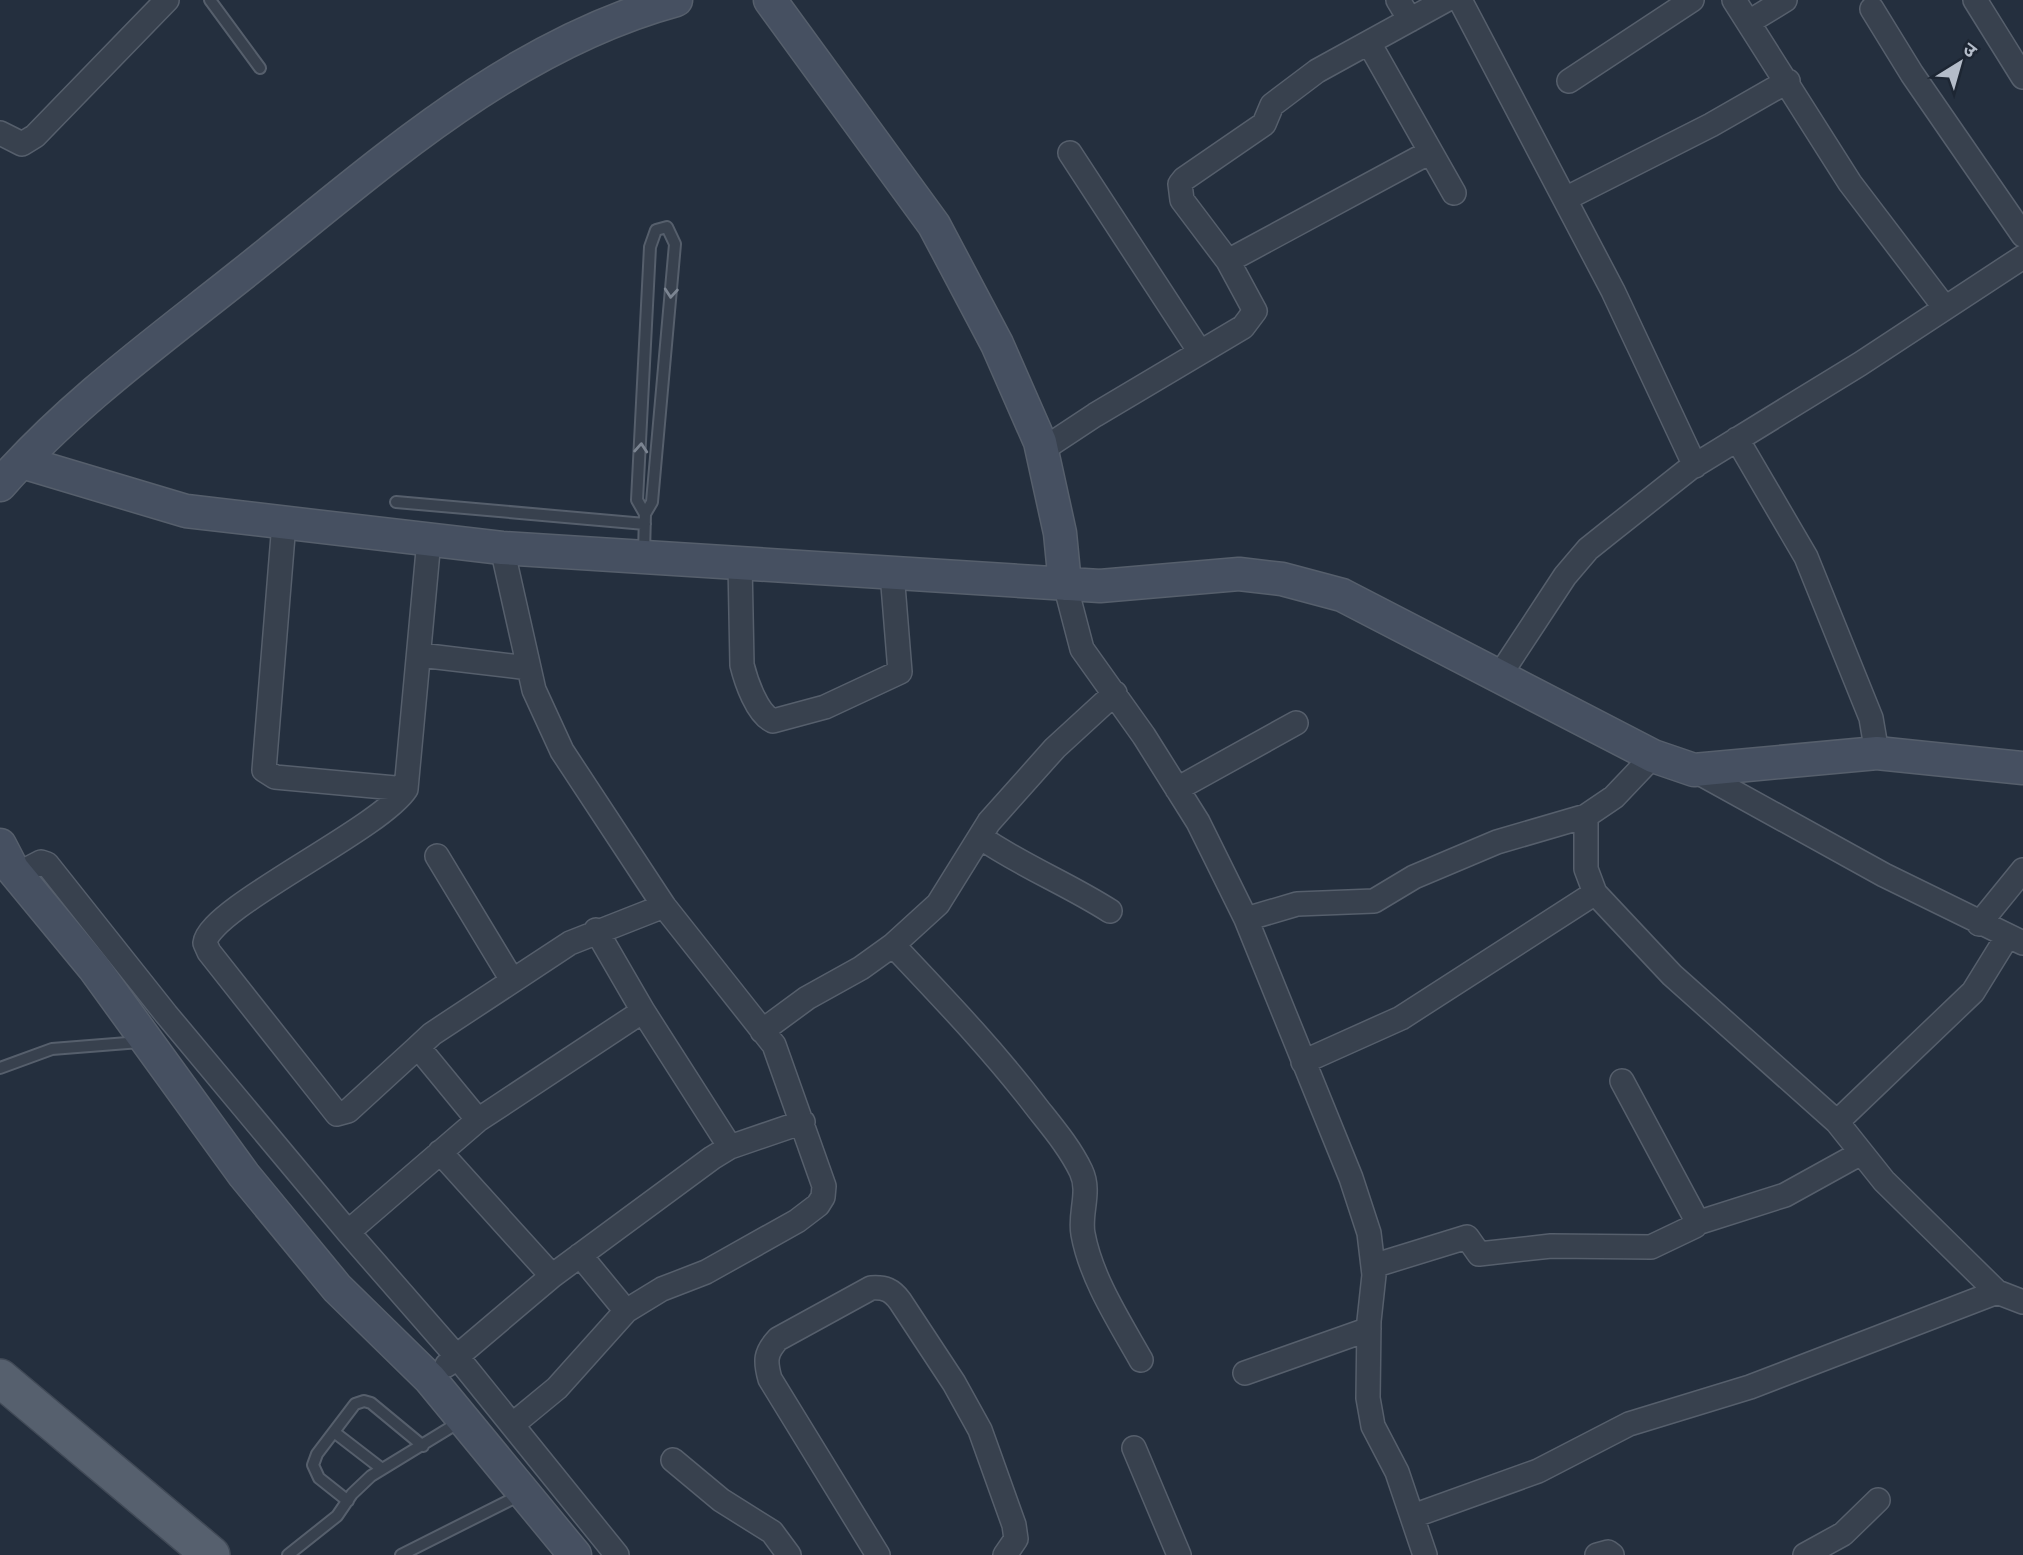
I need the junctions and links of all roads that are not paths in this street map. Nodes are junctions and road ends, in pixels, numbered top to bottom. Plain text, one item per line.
1 (167, 0) edge
2 (210, 0) edge
3 (676, 0) edge
4 (770, 0) edge
5 (1398, 0) edge
6 (1446, 0) edge
7 (1460, 0) edge
8 (1692, 0) edge
9 (1734, 0) edge
10 (1785, 0) edge
11 (1975, 0) edge
12 (1872, 9) dead end
13 (1410, 20) junction
14 (1749, 22) junction
15 (1369, 43) junction
16 (260, 68) dead end
17 (2023, 77) edge
18 (1569, 81) dead end
19 (1788, 81) junction
20 (0, 133) edge
21 (1430, 152) junction
22 (1070, 153) dead end
23 (1454, 193) dead end
24 (1565, 199) junction
25 (2023, 235) edge
26 (2023, 257) edge
27 (1228, 261) junction
28 (1945, 308) junction
29 (1200, 352) junction
30 (1737, 439) junction
31 (1042, 450) junction
32 (1695, 466) junction
33 (8, 472) edge
34 (396, 502) dead end
35 (645, 519) junction
36 (284, 523) junction
37 (429, 540) junction
38 (502, 548) junction
39 (644, 557) junction
40 (740, 563) junction
41 (892, 573) junction
42 (1065, 584) junction
43 (420, 656) junction
44 (529, 668) junction
45 (1499, 678) junction
46 (1115, 693) junction
47 (1296, 723) dead end
48 (1877, 753) junction
49 (1653, 756) junction
50 (2023, 768) edge
51 (1694, 769) junction
52 (406, 789) junction
53 (1177, 789) junction
54 (1586, 816) junction
55 (980, 837) junction
56 (0, 845) edge
57 (437, 856) dead end
58 (28, 868) junction
59 (2023, 870) edge
60 (1595, 893) junction
61 (664, 906) junction
62 (1110, 911) dead end
63 (1247, 919) junction
64 (1979, 924) junction
65 (596, 930) junction
66 (2015, 940) edge
67 (893, 945) junction
68 (512, 980) junction
69 (643, 1011) junction
70 (762, 1031) junction
71 (146, 1041) junction
72 (418, 1047) junction
73 (1303, 1062) junction
74 (0, 1068) edge
75 (1622, 1080) dead end
76 (478, 1120) junction
77 (803, 1122) junction
78 (1837, 1122) junction
79 (730, 1147) junction
80 (440, 1152) junction
81 (1861, 1153) junction
82 (1696, 1223) junction
83 (348, 1232) junction
84 (580, 1255) junction
85 (1373, 1266) junction
86 (552, 1276) junction
87 (1997, 1292) junction
88 (2023, 1302) edge
89 (626, 1311) junction
90 (1369, 1329) junction
91 (1141, 1360) dead end
92 (445, 1367) junction
93 (1245, 1373) dead end
94 (0, 1378) edge
95 (0, 1408) edge
96 (464, 1419) junction
97 (512, 1425) junction
98 (334, 1432) junction
99 (423, 1446) junction
100 (1134, 1448) dead end
101 (673, 1460) dead end
102 (382, 1469) junction
103 (112, 1486) junction
104 (524, 1493) junction
105 (1878, 1500) dead end
106 (348, 1501) junction
107 (1413, 1516) junction
108 (1833, 1548) edge
109 (177, 1555) edge
110 (211, 1555) edge
111 (288, 1555) edge
112 (401, 1555) edge
113 (575, 1555) edge
114 (617, 1555) edge
115 (789, 1555) edge
116 (878, 1555) edge
117 (1005, 1555) edge
118 (1179, 1555) edge
119 (1425, 1555) edge
120 (1597, 1555) edge
121 (1612, 1555) edge
122 (1805, 1555) edge

1 - 20 street
2 - 16 lane
3 - 33 street
4 - 31 street
5 - 13 street
6 - 13 street
7 - 24 street
8 - 18 street
9 - 14 street
10 - 14 street
11 - 17 street
12 - 25 street
13 - 15 street
14 - 19 street
15 - 21 street
15 - 27 street
19 - 24 street
19 - 28 street
21 - 23 street
21 - 27 street
22 - 29 street
24 - 32 street
26 - 28 street
27 - 29 street
28 - 30 street
29 - 31 street
30 - 32 street
30 - 48 street
31 - 42 street
32 - 45 street
33 - 36 street
34 - 35 lane
35 -> 35 lane
35 - 39 lane
36 - 37 street
36 - 52 street
37 - 38 street
37 - 43 street
38 - 39 street
38 - 44 street
39 - 40 street
40 - 41 street
40 - 41 street
41 - 42 street
42 - 45 street
42 - 46 street
43 - 44 street
43 - 52 street
44 - 61 street
45 - 49 street
46 - 53 street
46 - 55 street
47 - 53 street
48 - 50 street
48 - 51 street
49 - 51 street
49 - 54 street
51 - 64 street
52 - 72 street
53 - 63 street
54 - 60 street
54 - 63 street
55 - 62 street
55 - 67 street
56 - 58 street
57 - 68 street
58 - 71 street
58 - 83 street
59 - 64 street
60 - 73 street
60 - 78 street
61 - 65 street
61 - 70 street
63 - 73 street
64 - 66 street
65 - 68 street
65 - 69 street
66 - 78 street
67 - 70 street
67 - 91 street
68 - 72 street
69 - 76 street
69 - 79 street
70 - 77 street
71 - 74 lane
71 - 92 street
72 - 76 street
73 - 85 street
75 - 82 street
76 - 80 street
77 - 79 street
77 - 89 street
78 - 81 street
79 - 84 street
80 - 83 street
80 - 86 street
81 - 82 street
81 - 87 street
82 - 85 street
83 - 92 street
84 - 86 street
84 - 89 street
85 - 90 street
86 - 92 street
87 - 88 street
87 - 107 street
89 - 97 street
90 - 93 street
90 - 107 street
92 - 96 street
92 - 97 street
94 - 103 main road
95 - 103 main road
96 - 99 lane
96 - 104 street
97 - 114 street
98 - 99 lane
98 - 102 lane
98 - 106 lane
99 - 102 lane
100 - 118 street
101 - 115 street
102 - 106 lane
103 - 109 main road
103 - 110 main road
104 - 112 lane
104 - 113 street
105 - 108 street
106 - 111 lane
107 - 119 street
108 - 122 street
116 - 117 street
120 - 121 street

